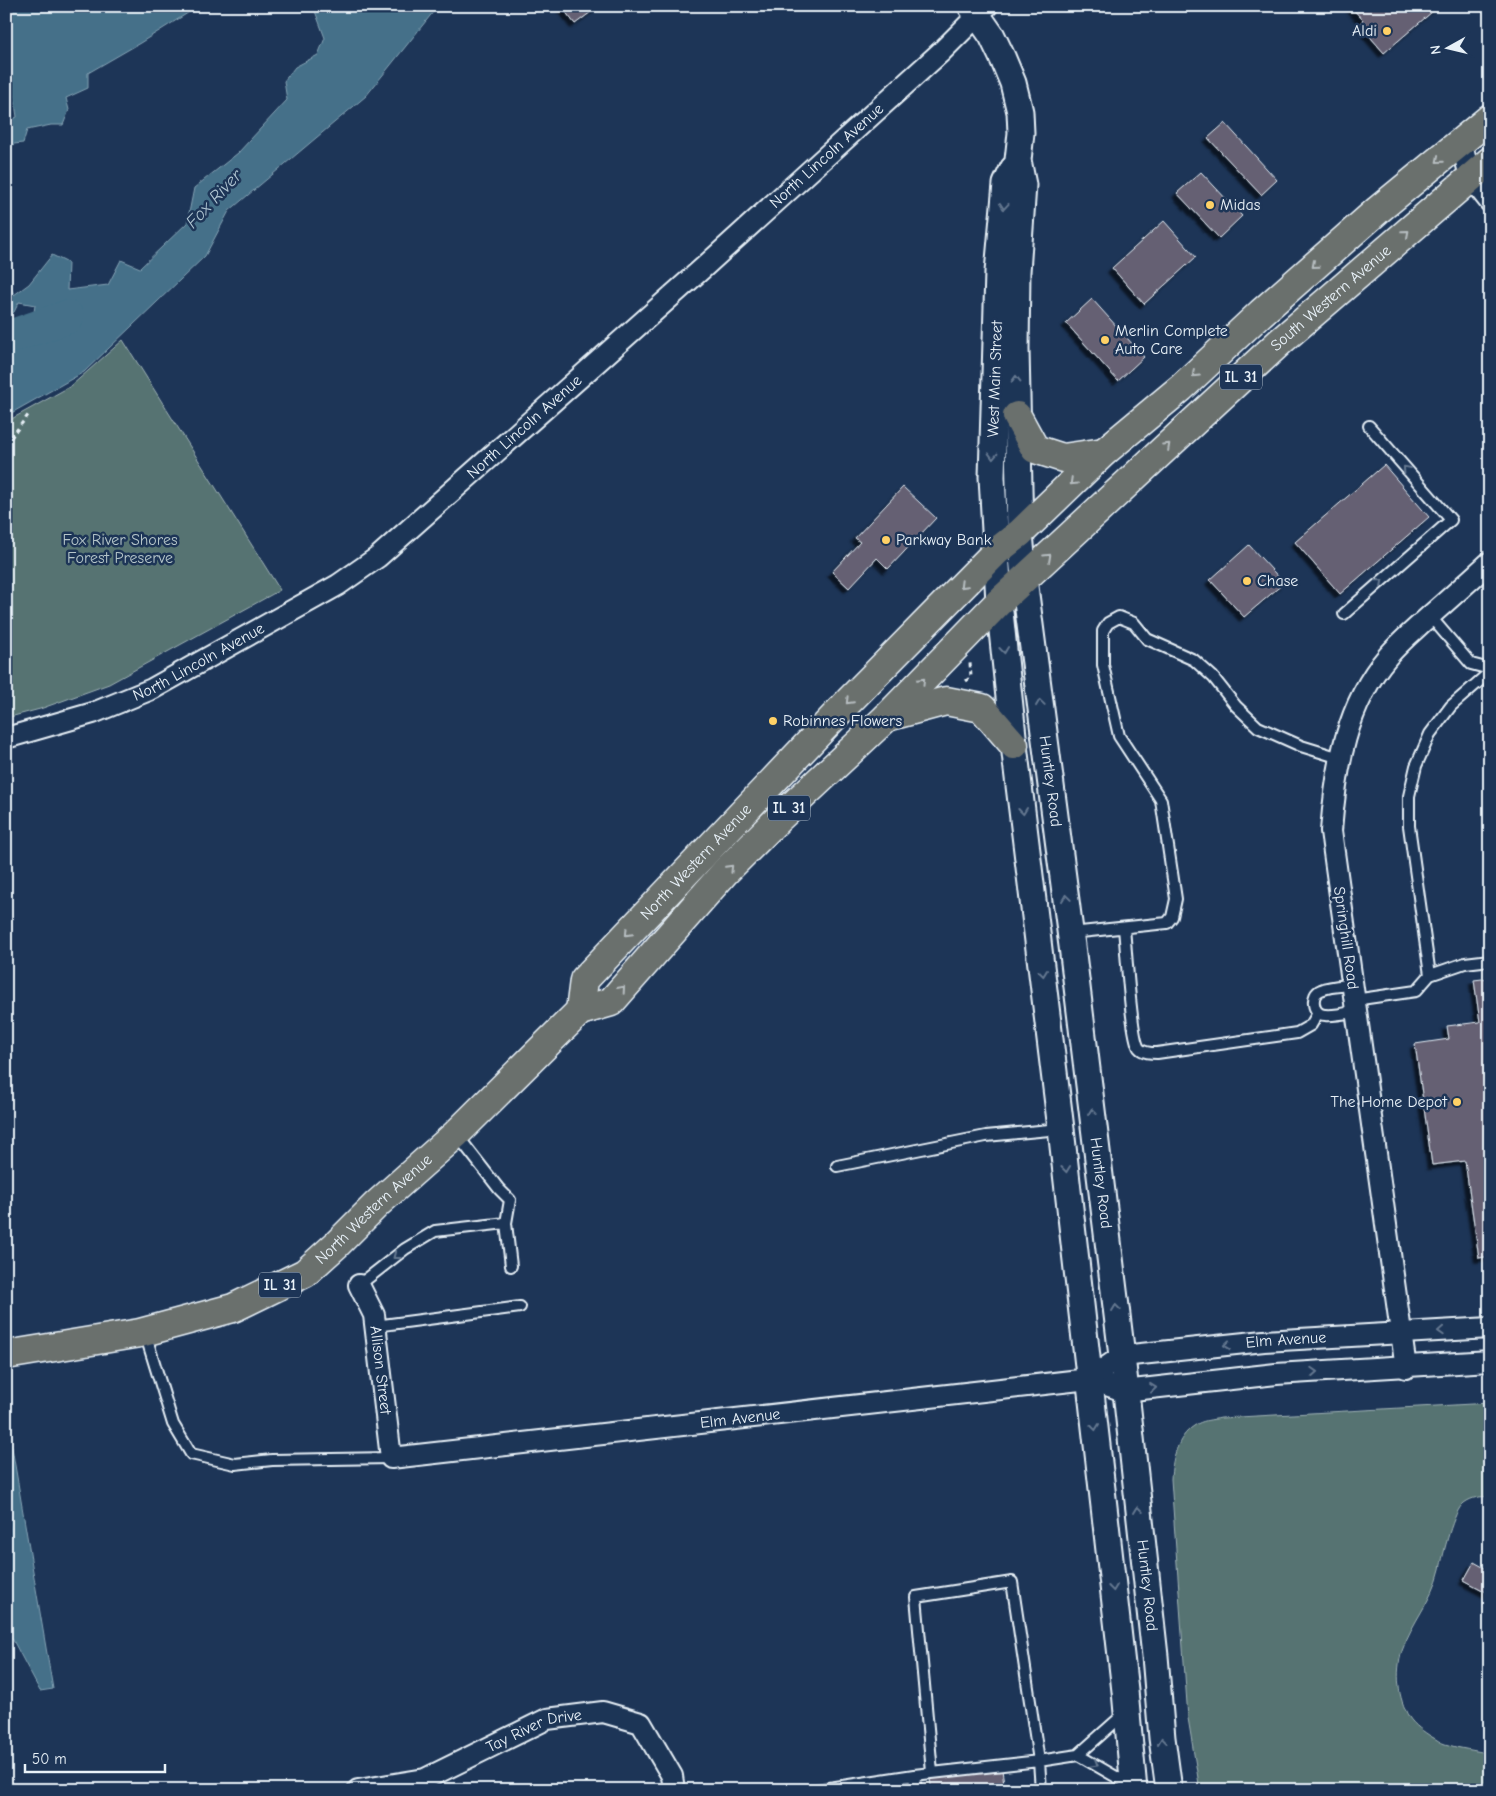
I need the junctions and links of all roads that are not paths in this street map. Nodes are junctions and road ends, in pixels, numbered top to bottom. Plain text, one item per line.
1 (979, 9) edge
2 (1490, 118) edge
3 (1461, 141) junction
4 (1490, 154) edge
5 (1018, 160) junction
6 (1480, 169) edge
7 (1490, 202) edge
8 (1017, 416) junction
9 (1369, 426) dead end
10 (1104, 452) junction
11 (1020, 533) junction
12 (997, 551) junction
13 (1490, 562) edge
14 (1024, 578) junction
15 (999, 602) junction
16 (1344, 614) dead end
17 (1430, 616) junction
18 (1490, 671) edge
19 (888, 716) junction
20 (6, 738) edge
21 (1014, 746) junction
22 (1340, 758) junction
23 (1124, 928) junction
24 (1071, 934) junction
25 (1490, 960) edge
26 (1430, 975) junction
27 (1354, 999) junction
28 (580, 1011) junction
29 (1318, 1013) junction
30 (1061, 1129) junction
31 (456, 1134) junction
32 (837, 1166) dead end
33 (506, 1223) junction
34 (511, 1266) dead end
35 (359, 1285) joint
36 (520, 1307) dead end
37 (375, 1326) junction
38 (1490, 1328) edge
39 (145, 1332) junction
40 (1401, 1333) junction
41 (6, 1355) edge
42 (1122, 1356) junction
43 (1490, 1361) edge
44 (1406, 1368) junction
45 (1089, 1378) junction
46 (1124, 1392) junction
47 (391, 1458) junction
48 (1127, 1711) junction
49 (1078, 1754) junction
50 (1039, 1761) junction
51 (932, 1772) junction
52 (914, 1775) junction
53 (426, 1784) edge
54 (1134, 1788) edge
55 (358, 1790) edge
56 (674, 1790) edge
57 (816, 1790) edge
58 (916, 1790) edge
59 (1042, 1790) edge
60 (1169, 1790) edge

1 - 5 street, West Main Street
1 - 20 street, North Lincoln Avenue
2 - 3 main road
3 - 4 street
3 - 6 street
3 -> 10 main road
8 -> 5 street, West Main Street
5 -> 12 street, West Main Street
6 - 7 street
14 -> 6 main road, South Western Avenue / IL 31
8 - 10 main road
8 - 11 street, West Main Street
16 -> 9 lane
10 -> 11 main road
11 - 12 main road
11 - 14 street, West Main Street
12 - 15 street, West Main Street
12 -> 28 main road, North Western Avenue
13 - 17 street, Springhill Road
14 - 15 main road, South Western Avenue / IL 31
24 -> 14 street, Huntley Road
19 -> 15 main road, North Western Avenue / IL 31
15 -> 21 street, Huntley Road
17 - 18 lane
17 - 22 street, Springhill Road
18 - 26 lane
19 - 21 main road
28 -> 19 main road, North Western Avenue / IL 31
21 -> 30 street, Huntley Road
22 - 23 lane
22 - 27 street, Springhill Road
23 - 24 lane
23 - 29 lane
42 -> 24 street, Huntley Road
25 - 26 lane
26 - 27 lane
27 - 29 lane
27 - 29 lane
27 - 40 street, Springhill Road
28 - 31 main road, North Western Avenue / IL 31
30 - 32 lane
30 -> 45 street, Huntley Road
31 - 33 lane
31 - 39 main road, North Western Avenue / IL 31
33 - 34 lane
33 -> 35 lane
35 - 37 street, Allison Street
36 - 37 lane
37 - 47 street, Allison Street
38 -> 40 street, Elm Avenue
39 - 41 main road, North Western Avenue / IL 31
39 - 47 lane
40 -> 42 street, Elm Avenue
40 - 44 street, Springhill Road
42 - 45 street, Elm Avenue
42 - 46 street, Huntley Road
43 - 44 street, Elm Avenue
46 -> 44 street, Elm Avenue
45 - 46 street, Elm Avenue
45 - 47 street, Elm Avenue
45 -> 48 street, Huntley Road
60 -> 46 street, Huntley Road
48 - 49 lane
48 - 54 street, Huntley Road
49 - 50 lane
49 -> 54 lane
50 - 51 lane
50 - 51 lane
50 - 59 lane
51 - 52 lane
52 - 57 lane
52 - 58 lane
53 - 55 street, Tay River Drive
53 - 56 street, Tay River Drive

